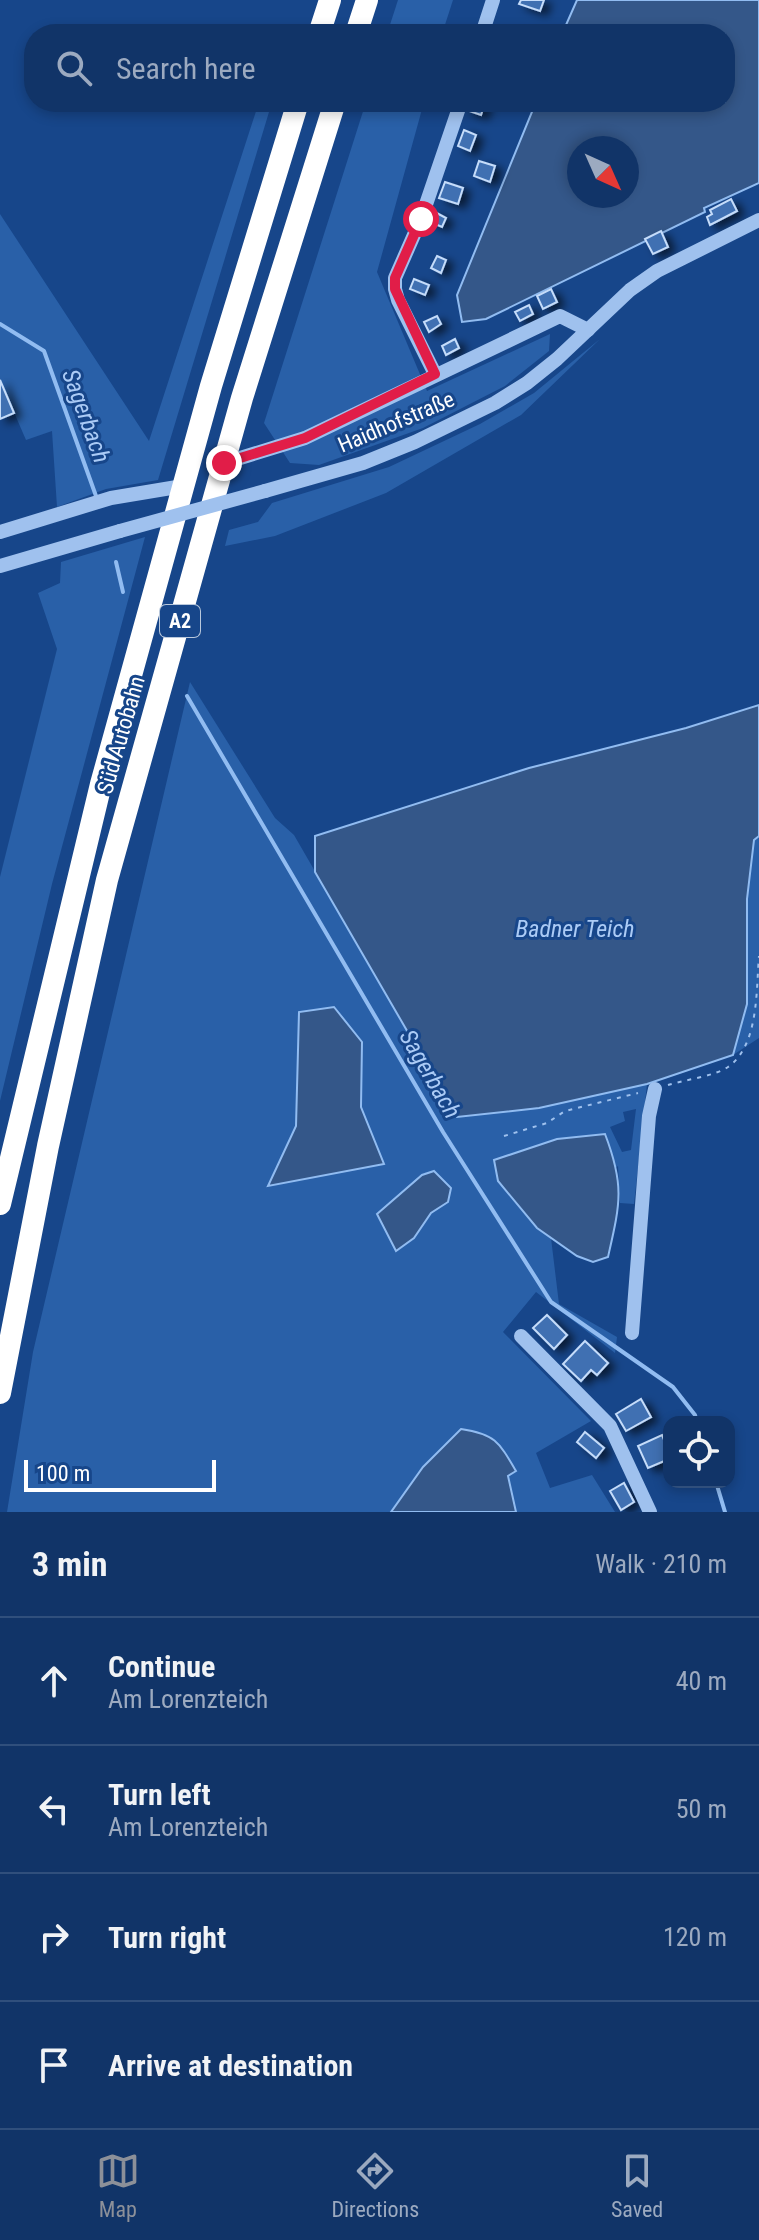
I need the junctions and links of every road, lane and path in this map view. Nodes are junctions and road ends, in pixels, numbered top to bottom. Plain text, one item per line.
1 (330, 0) edge
2 (367, 0) edge
3 (493, 0) edge
4 (322, 24) edge
5 (359, 24) edge
6 (485, 24) edge
7 (295, 112) edge
8 (332, 112) edge
9 (458, 112) edge
10 (759, 220) edge
11 (588, 330) junction
12 (435, 374) junction
13 (224, 463) junction
14 (183, 486) junction
15 (0, 532) edge
16 (0, 566) edge
17 (759, 956) edge
18 (655, 1089) junction
19 (504, 1136) dead end
20 (0, 1203) edge
21 (632, 1333) dead end
22 (521, 1336) dead end
23 (0, 1393) edge
24 (650, 1512) edge

1 - 4 highway
2 - 5 highway
3 - 6 street
7 - 14 highway, Süd Autobahn / A2
8 - 13 highway, Süd Autobahn / A2
9 - 12 street
10 - 11 street, Haidhofstraße
11 - 12 street
11 - 16 street, Haidhofstraße, bridge
12 - 13 street
13 - 23 highway, Süd Autobahn / A2
14 - 15 street
14 - 20 highway, Süd Autobahn / A2
17 - 18 path
18 - 19 path
18 - 21 street
22 - 24 street

